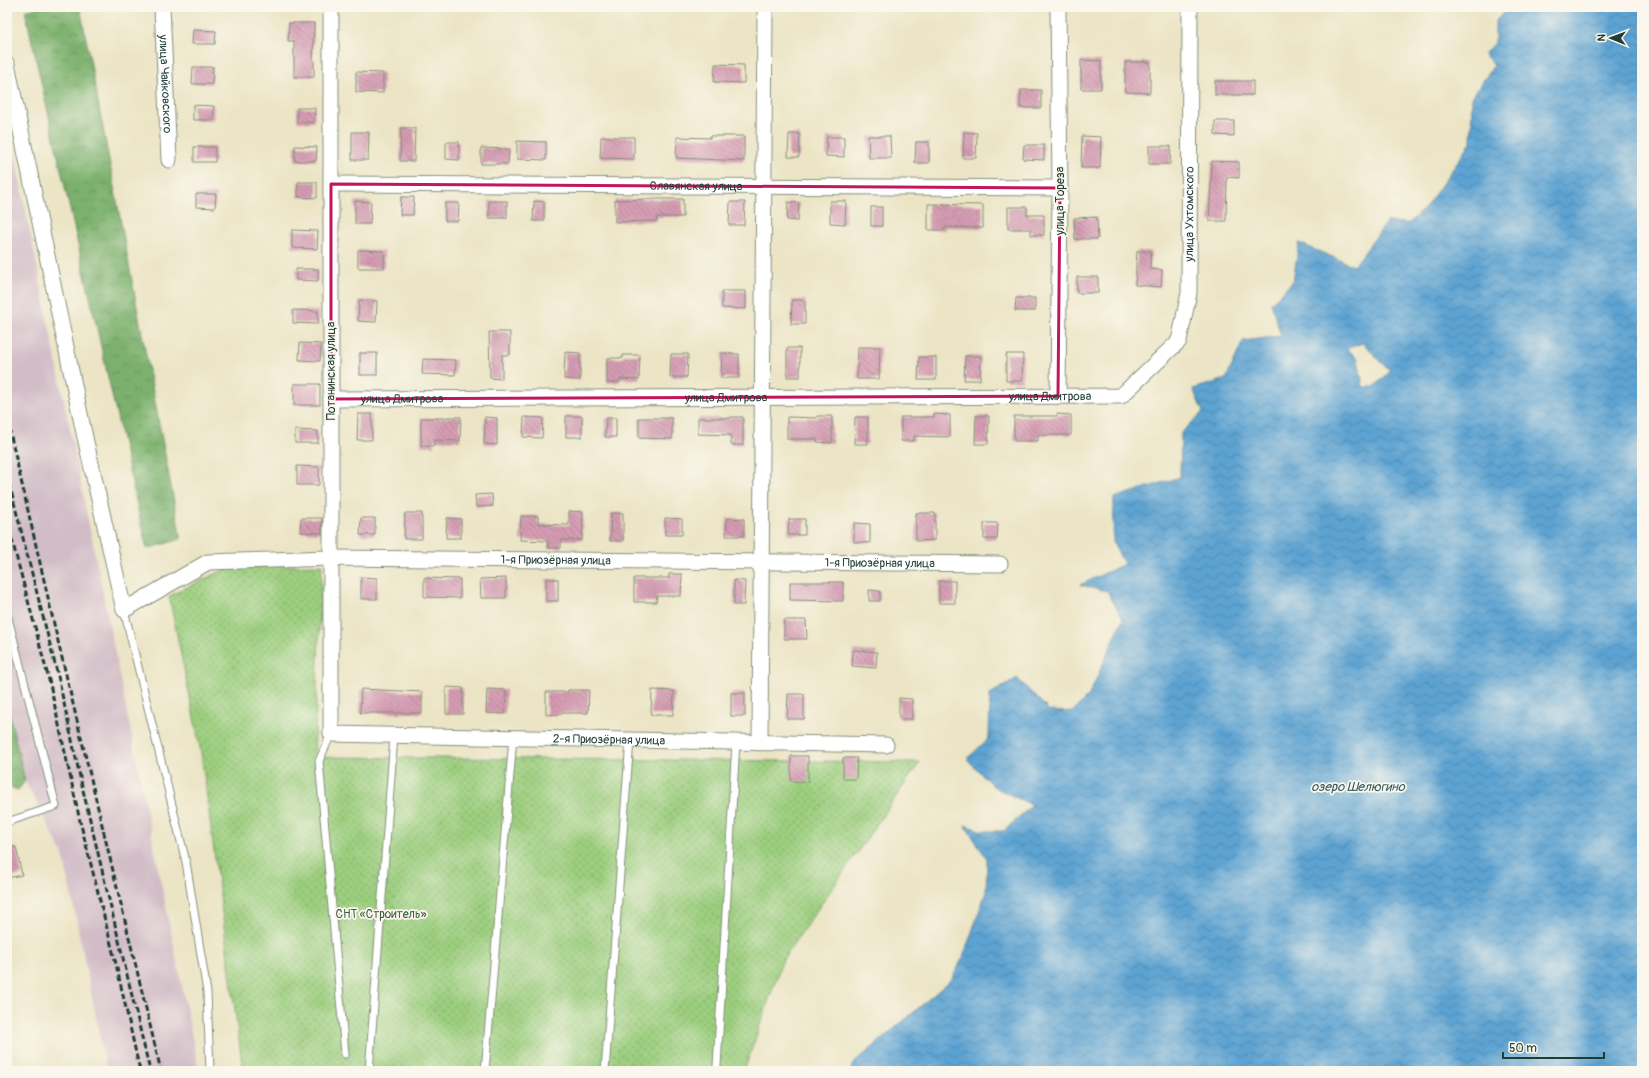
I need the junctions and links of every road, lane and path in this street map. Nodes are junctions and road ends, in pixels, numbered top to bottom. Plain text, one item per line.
1 (162, 7) edge
2 (331, 7) edge
3 (765, 7) edge
4 (1058, 7) edge
5 (1190, 7) edge
6 (7, 64) edge
7 (169, 160) dead end
8 (331, 184) junction
9 (764, 186) junction
10 (1060, 188) junction
11 (1058, 396) junction
12 (1121, 396) joint
13 (762, 397) junction
14 (331, 399) junction
15 (331, 558) junction
16 (761, 561) junction
17 (1000, 564) dead end
18 (124, 610) junction
19 (7, 614) edge
20 (331, 734) junction
21 (394, 736) junction
22 (513, 738) junction
23 (630, 740) junction
24 (736, 742) junction
25 (760, 743) junction
26 (886, 745) dead end
27 (7, 822) edge
28 (344, 1054) dead end
29 (717, 1066) dead end
30 (210, 1071) edge
31 (369, 1071) edge
32 (485, 1071) edge
33 (605, 1071) edge

1 - 7 street, улица Чайковского
2 - 8 street, Потанинская улица
3 - 9 street
4 - 10 street, улица Тореза
5 - 12 street, улица Ухтомского
6 - 18 street
8 - 9 street, Славянская улица
8 - 14 street, Потанинская улица
9 - 10 street, Славянская улица
9 - 13 street
10 - 11 street, улица Тореза
11 - 12 street, улица Дмитрова
11 - 13 street, улица Дмитрова
13 - 14 street, улица Дмитрова
13 - 16 street
14 - 15 street, Потанинская улица
15 - 16 street, 1-я Приозёрная улица
15 - 18 street, 1-я Приозёрная улица
15 - 20 street, Потанинская улица
16 - 17 street, 1-я Приозёрная улица
16 - 25 street
18 - 30 lane
19 - 27 lane
20 - 21 street, 2-я Приозёрная улица
20 - 28 lane
21 - 22 street, 2-я Приозёрная улица
21 - 31 lane
22 - 23 street, 2-я Приозёрная улица
22 - 32 lane
23 - 24 street, 2-я Приозёрная улица
23 - 33 lane
24 - 25 street, 2-я Приозёрная улица
24 - 29 lane
25 - 26 street, 2-я Приозёрная улица

